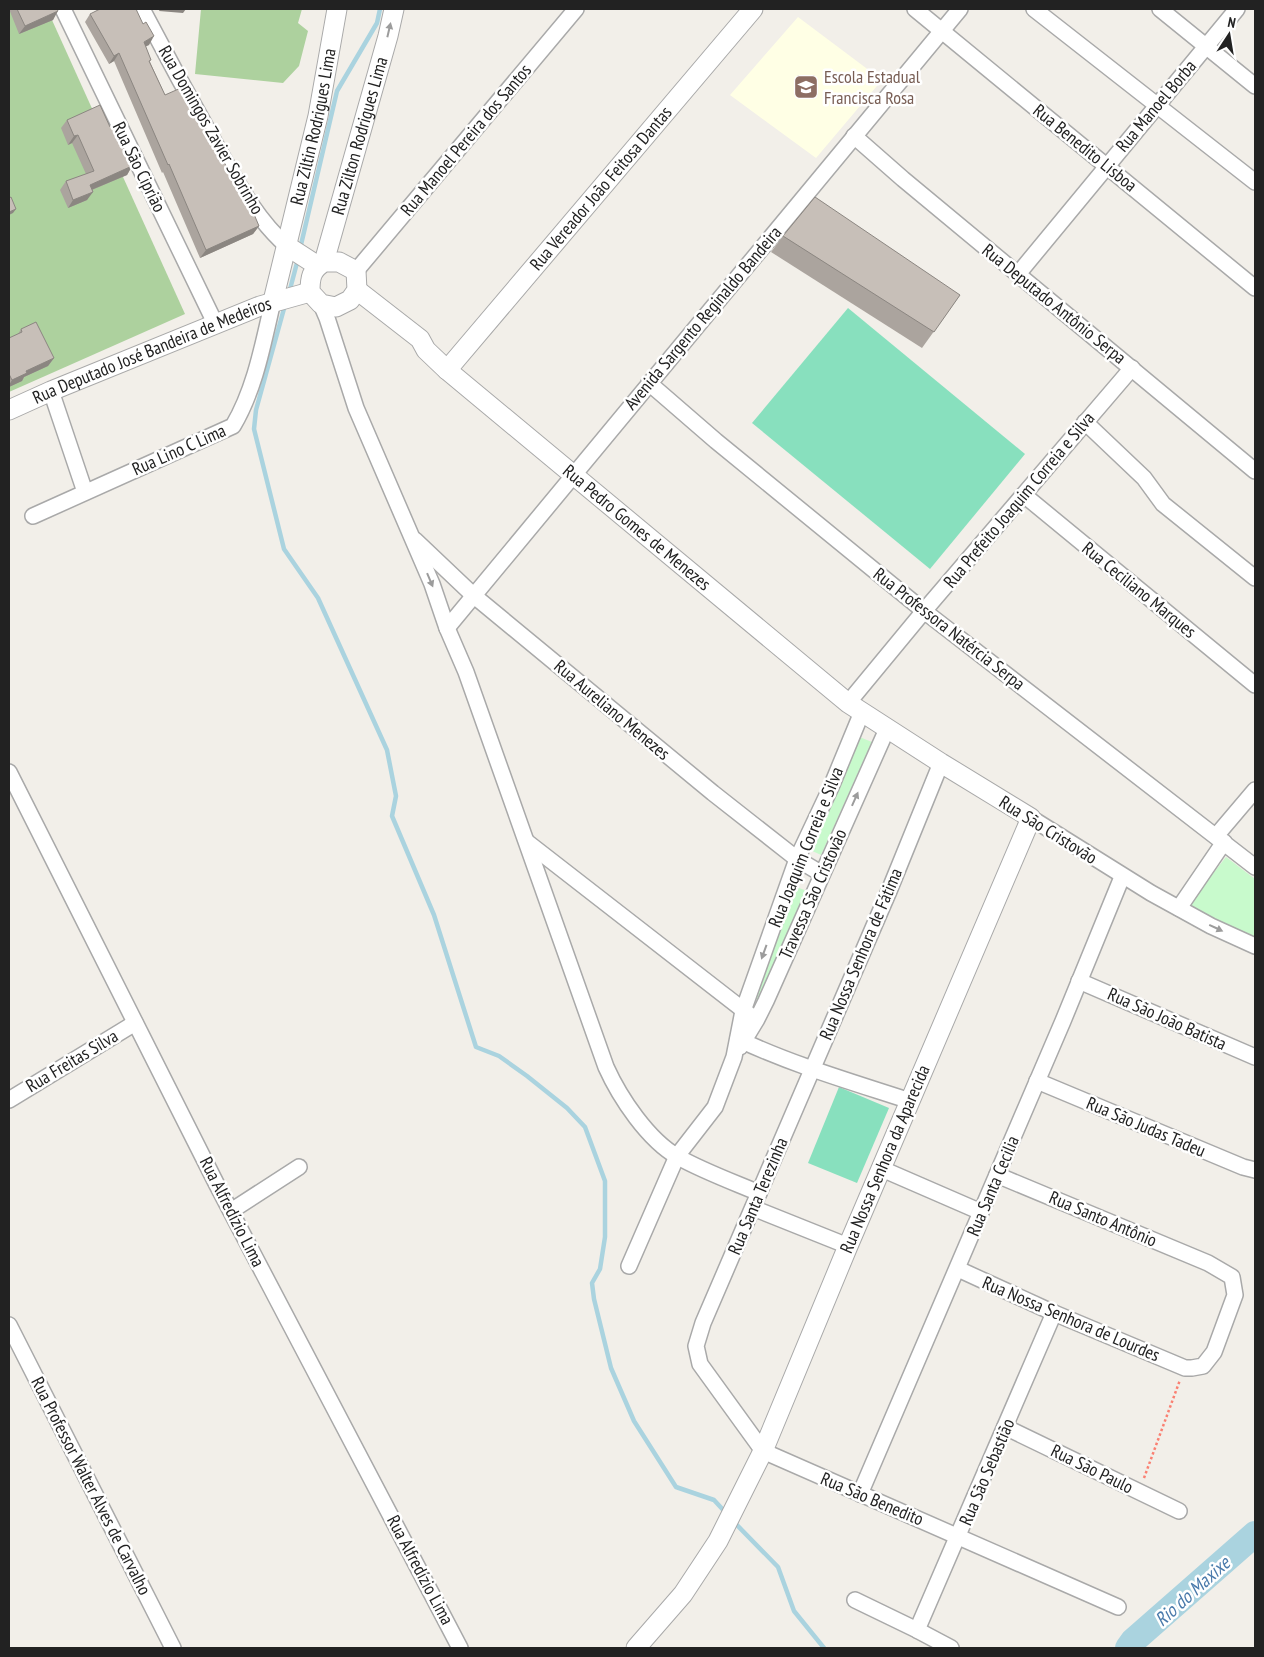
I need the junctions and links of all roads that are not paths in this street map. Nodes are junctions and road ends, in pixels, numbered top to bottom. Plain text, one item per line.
1 (63, 9) edge
2 (142, 9) edge
3 (337, 9) edge
4 (394, 9) edge
5 (576, 9) edge
6 (753, 9) edge
7 (915, 9) edge
8 (960, 9) edge
9 (1034, 9) edge
10 (1160, 9) edge
11 (1237, 9) edge
12 (942, 31) junction
13 (1206, 46) junction
14 (1255, 86) edge
15 (1156, 105) junction
16 (854, 136) junction
17 (1106, 166) junction
18 (1255, 182) edge
19 (305, 256) junction
20 (356, 271) junction
21 (1018, 274) junction
22 (1255, 288) edge
23 (353, 295) junction
24 (296, 298) junction
25 (216, 325) junction
26 (1132, 368) junction
27 (447, 370) junction
28 (649, 383) junction
29 (51, 391) junction
30 (9, 410) edge
31 (1085, 422) junction
32 (1255, 471) edge
33 (574, 474) junction
34 (84, 492) junction
35 (1024, 495) junction
36 (33, 516) dead end
37 (410, 536) junction
38 (1255, 578) edge
39 (474, 595) junction
40 (924, 611) junction
41 (447, 628) junction
42 (1255, 685) edge
43 (855, 708) junction
44 (886, 729) junction
45 (941, 764) junction
46 (9, 772) edge
47 (1255, 790) edge
48 (1031, 818) junction
49 (1220, 839) junction
50 (527, 842) junction
51 (797, 859) junction
52 (1255, 867) edge
53 (822, 874) junction
54 (1122, 877) junction
55 (1179, 908) junction
56 (1255, 946) edge
57 (1079, 981) junction
58 (743, 1010) junction
59 (757, 1019) junction
60 (135, 1022) junction
61 (741, 1040) junction
62 (1255, 1057) edge
63 (812, 1069) junction
64 (1037, 1082) junction
65 (9, 1100) edge
66 (910, 1101) junction
67 (677, 1156) junction
68 (299, 1167) dead end
69 (882, 1169) junction
70 (1255, 1170) edge
71 (998, 1175) junction
72 (759, 1193) junction
73 (753, 1208) junction
74 (231, 1210) junction
75 (981, 1212) junction
76 (848, 1246) junction
77 (629, 1266) dead end
78 (958, 1269) junction
79 (1054, 1313) junction
80 (9, 1324) edge
81 (1185, 1368) joint
82 (1005, 1427) junction
83 (763, 1452) junction
84 (860, 1494) junction
85 (1179, 1511) dead end
86 (959, 1536) junction
87 (855, 1600) dead end
88 (1118, 1606) dead end
89 (917, 1630) junction
90 (173, 1648) edge
91 (460, 1648) edge
92 (636, 1648) edge
93 (951, 1648) edge

1 - 25 street, Rua São Ciprião
2 - 19 street, Rua Domingos Zavier Sobrinho
3 - 19 street, Rua Ziltin Rodrigues Lima
19 -> 4 street, Rua Zilton Rodrigues Lima
5 - 20 street, Rua Manoel Pereira dos Santos
6 - 27 street, Rua Vereador João Feitosa Dantas
7 - 12 street, Rua Benedito Lisboa
8 - 12 street, Avenida Sargento Reginaldo Bandeira
9 - 15 street
10 - 13 street
11 - 13 street, Rua Manoel Borba
12 - 16 street, Avenida Sargento Reginaldo Bandeira
12 - 17 street, Rua Benedito Lisboa
13 - 14 street
13 - 15 street, Rua Manoel Borba
15 - 17 street, Rua Manoel Borba
15 - 18 street
16 - 21 street, Rua Deputado Antônio Serpa
16 - 28 street, Avenida Sargento Reginaldo Bandeira
17 - 21 street, Rua Manoel Borba
17 - 22 street, Rua Benedito Lisboa
19 - 20 street
19 - 24 street, Rua Zilton Rodrigues Lima
19 - 24 street
20 - 23 street
21 - 26 street, Rua Deputado Antônio Serpa
23 - 24 street, Rua Deputado José Bandeira de Medeiros
23 - 27 street, Rua Pedro Gomes de Menezes
24 - 25 street, Rua Deputado José Bandeira de Medeiros
24 - 34 street, Rua Lino C Lima
24 - 37 street
25 - 29 street, Rua Deputado José Bandeira de Medeiros
26 - 31 street, Rua Prefeito Joaquim Correia e Silva
26 - 32 street, Rua Deputado Antônio Serpa
27 - 33 street, Rua Pedro Gomes de Menezes
28 - 33 street, Avenida Sargento Reginaldo Bandeira
28 - 40 street, Rua Professora Natércia Serpa
29 - 30 street, Rua Deputado José Bandeira de Medeiros
29 - 34 street
31 - 35 street, Rua Prefeito Joaquim Correia e Silva
31 - 38 street
33 - 39 street, Avenida Sargento Reginaldo Bandeira
33 - 43 street, Rua Pedro Gomes de Menezes
34 - 36 street, Rua Lino C Lima
35 - 40 street, Rua Prefeito Joaquim Correia e Silva
35 - 42 street, Rua Ceciliano Marques
37 - 39 street, Rua Aureliano Menezes
37 -> 41 street
39 - 41 street, Avenida Sargento Reginaldo Bandeira
39 - 51 street, Rua Aureliano Menezes
40 - 43 street, Rua Prefeito Joaquim Correia e Silva
40 - 49 street, Rua Professora Natércia Serpa
41 - 50 street
43 - 44 street, Rua São Cristovão
43 - 51 street, Rua Joaquim Correia e Silva
44 - 45 street, Rua São Cristovão
53 -> 44 street, Travessa São Cristovão
45 - 48 street, Rua São Cristovão
45 - 63 street, Rua Nossa Senhora de Fátima
46 - 60 street, Rua Alfredízio Lima
47 - 49 street
48 - 54 street, Rua São Cristovão
48 - 66 street, Rua Nossa Senhora da Aparecida
49 - 52 street, Rua Professora Natércia Serpa
49 - 55 street
50 - 58 street
50 - 67 street
51 - 53 street, Rua Aureliano Menezes
51 -> 58 street, Rua Joaquim Correia e Silva
53 - 59 street, Travessa São Cristovão
54 - 55 street, Rua São Cristovão
54 - 57 street, Rua Santa Cecilia
55 -> 56 street, Rua São Cristovão
57 - 62 street, Rua São João Batista
57 - 64 street, Rua Santa Cecilia
58 - 59 street
58 - 61 street, Travessa São Cristovão
59 - 61 street, Travessa São Cristovão
60 - 65 street, Rua Freitas Silva
60 - 74 street, Rua Alfredízio Lima
61 - 63 street
61 - 67 street, Travessa São Cristovão
63 - 66 street
63 - 72 street, Rua Santa Terezinha
64 - 70 street, Rua São Judas Tadeu
64 - 71 street, Rua Santa Cecilia
66 - 69 street, Rua Nossa Senhora da Aparecida
67 - 72 street
67 - 77 street, Travessa São Cristovão
68 - 74 street
69 - 75 street
69 - 76 street, Rua Nossa Senhora da Aparecida
71 - 75 street, Rua Santa Cecilia
71 - 81 street, Rua Santo Antônio
72 - 73 street, Rua Santa Terezinha
73 - 76 street
73 - 83 street, Rua Santa Terezinha
74 - 91 street, Rua Alfredízio Lima
75 - 78 street, Rua Santa Cecilia
76 - 83 street, Rua Nossa Senhora da Aparecida
78 - 79 street, Rua Nossa Senhora de Lourdes
78 - 84 street, Rua Santa Cecilia
79 - 81 street, Rua Nossa Senhora de Lourdes
79 - 82 street, Rua São Sebastião
80 - 90 street, Rua Professor Walter Alves de Carvalho
82 - 85 street, Rua São Paulo
82 - 86 street, Rua São Sebastião
83 - 84 street, Rua São Benedito
83 - 92 street, Rua Nossa Senhora da Aparecida
84 - 86 street, Rua São Benedito
86 - 88 street, Rua São Benedito
86 - 89 street, Rua São Sebastião
87 - 89 street
89 - 93 street

